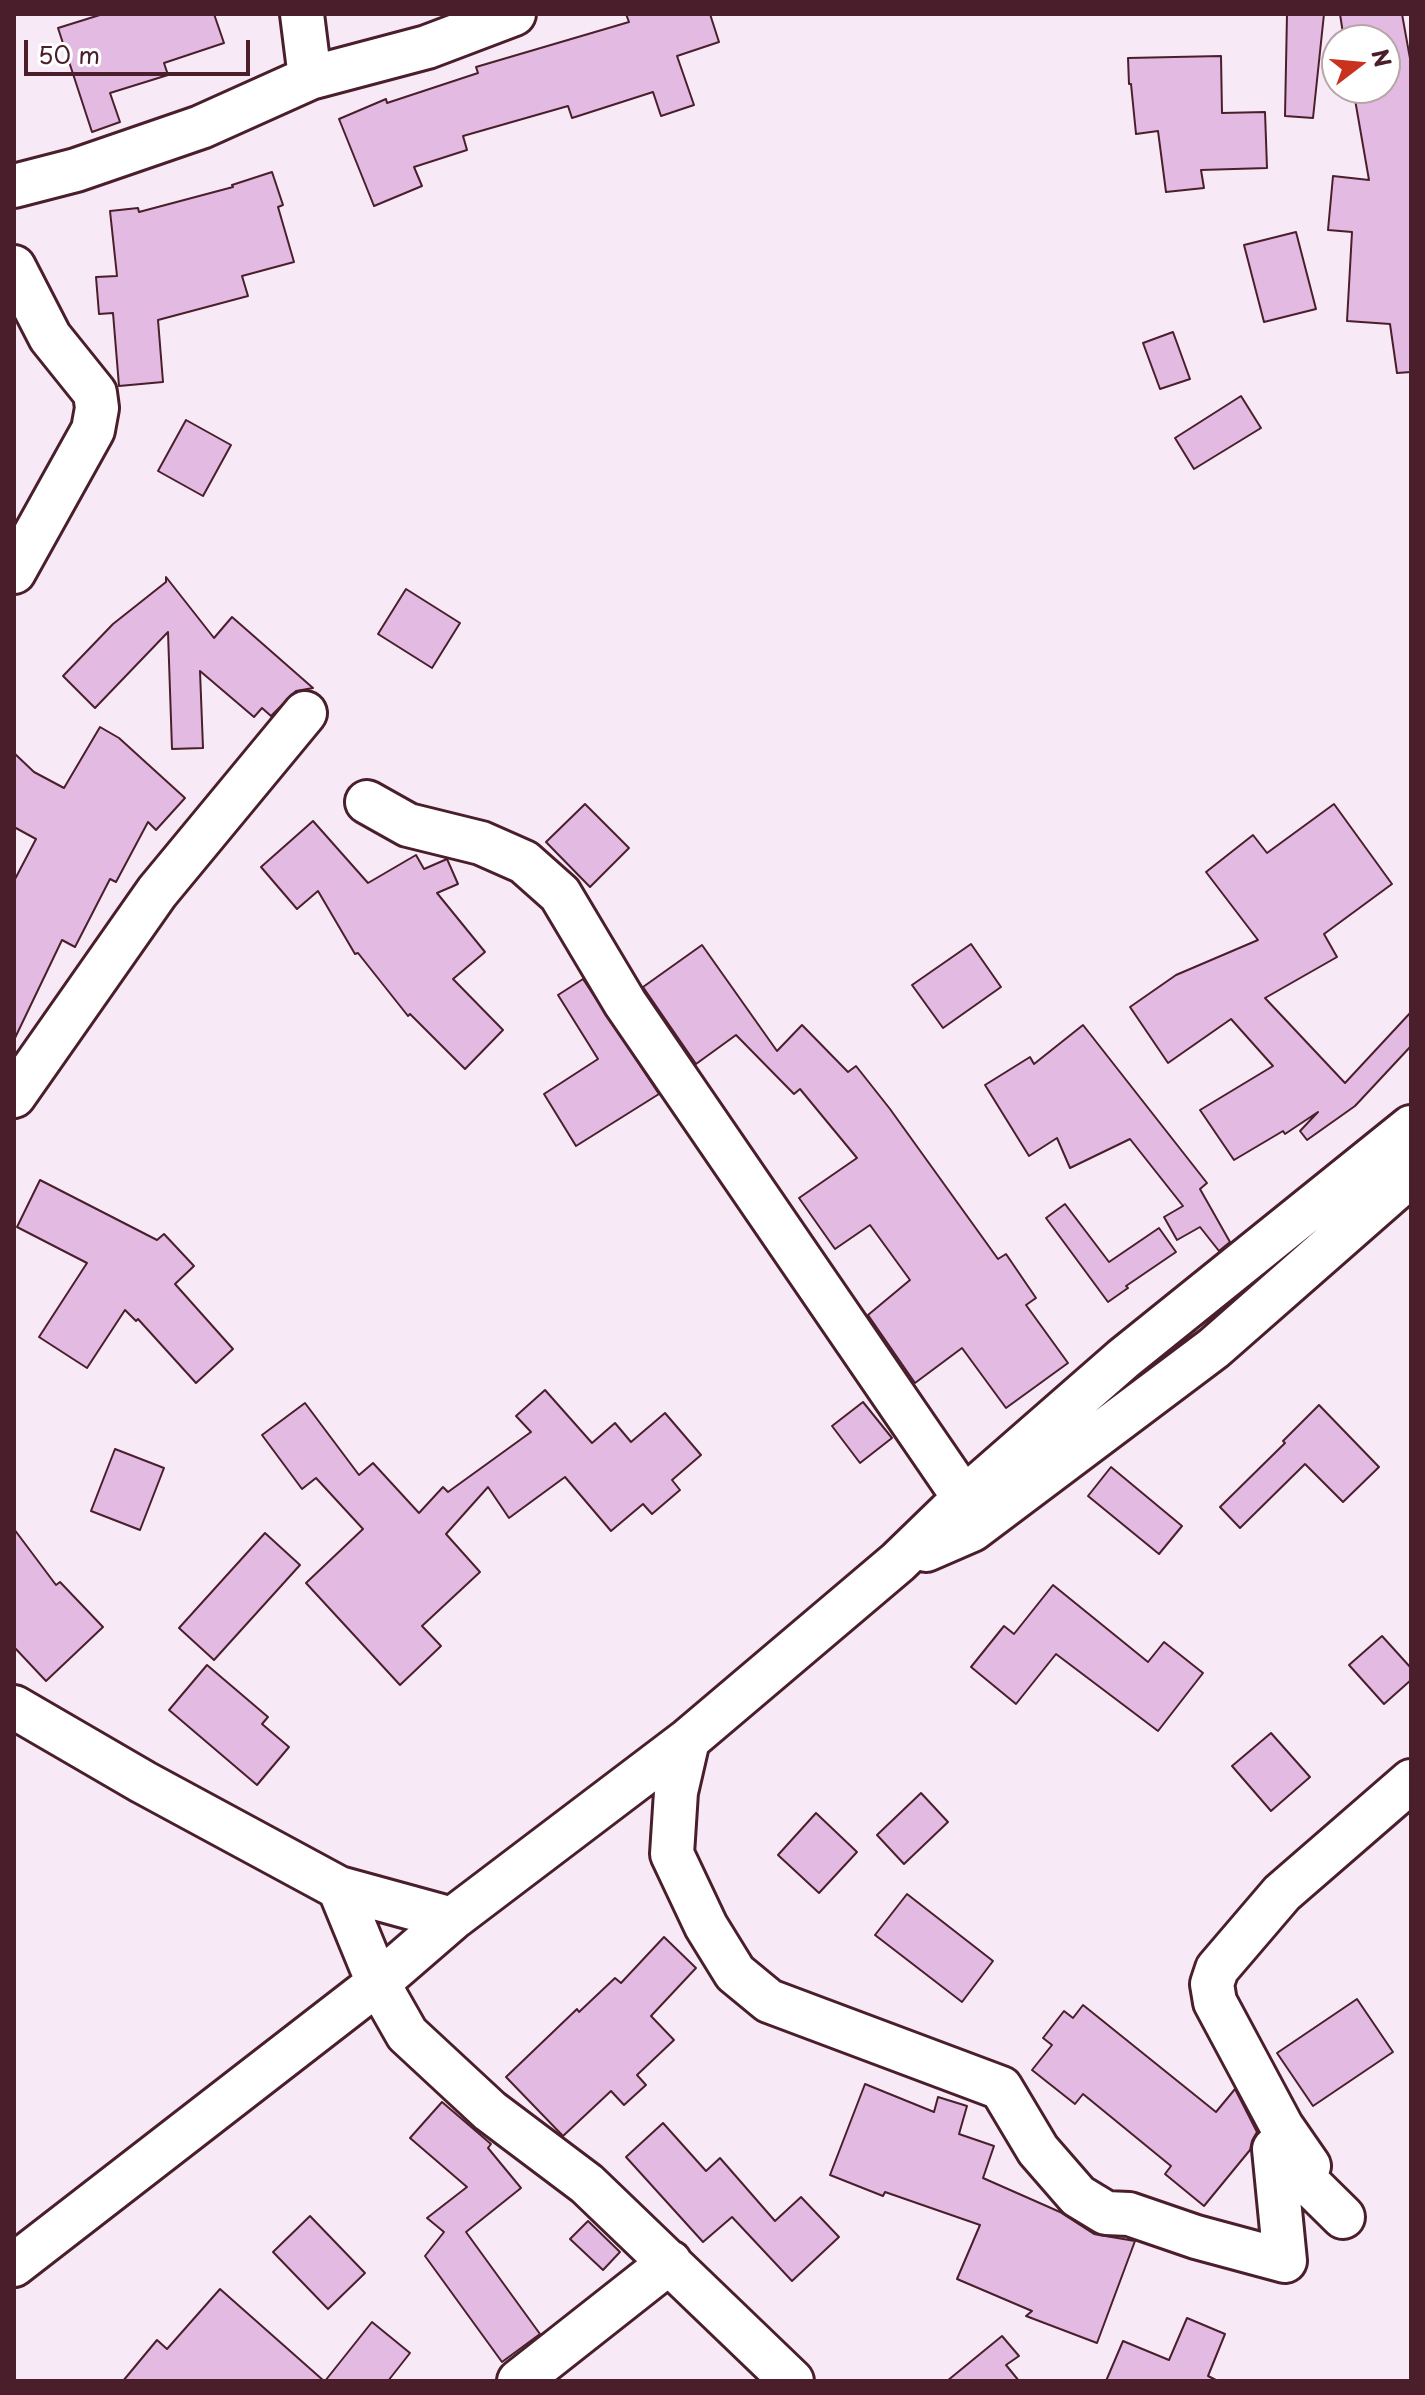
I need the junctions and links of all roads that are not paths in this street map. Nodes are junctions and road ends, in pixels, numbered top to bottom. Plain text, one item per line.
1 (302, 14) edge
2 (514, 14) edge
3 (310, 78) junction
4 (14, 186) edge
5 (14, 267) edge
6 (14, 572) edge
7 (305, 713) dead end
8 (367, 802) dead end
9 (14, 1096) edge
10 (1411, 1127) edge
11 (1411, 1175) edge
12 (964, 1498) junction
13 (898, 1562) junction
14 (14, 1707) edge
15 (688, 1740) junction
16 (1411, 1781) edge
17 (339, 1888) junction
18 (452, 1919) junction
19 (378, 1983) junction
20 (670, 2262) junction
21 (14, 2265) edge
22 (519, 2381) edge
23 (792, 2381) edge

1 - 3 street
2 - 3 street
3 - 4 street
5 - 6 street
7 - 9 street
8 - 12 street
10 - 12 street
11 - 13 street
12 - 13 street
13 - 15 street
14 - 17 street
15 - 16 street
15 - 18 street
17 - 18 street
17 - 19 street
18 - 19 street
19 - 20 street
19 - 21 street
20 - 22 street
20 - 23 street

